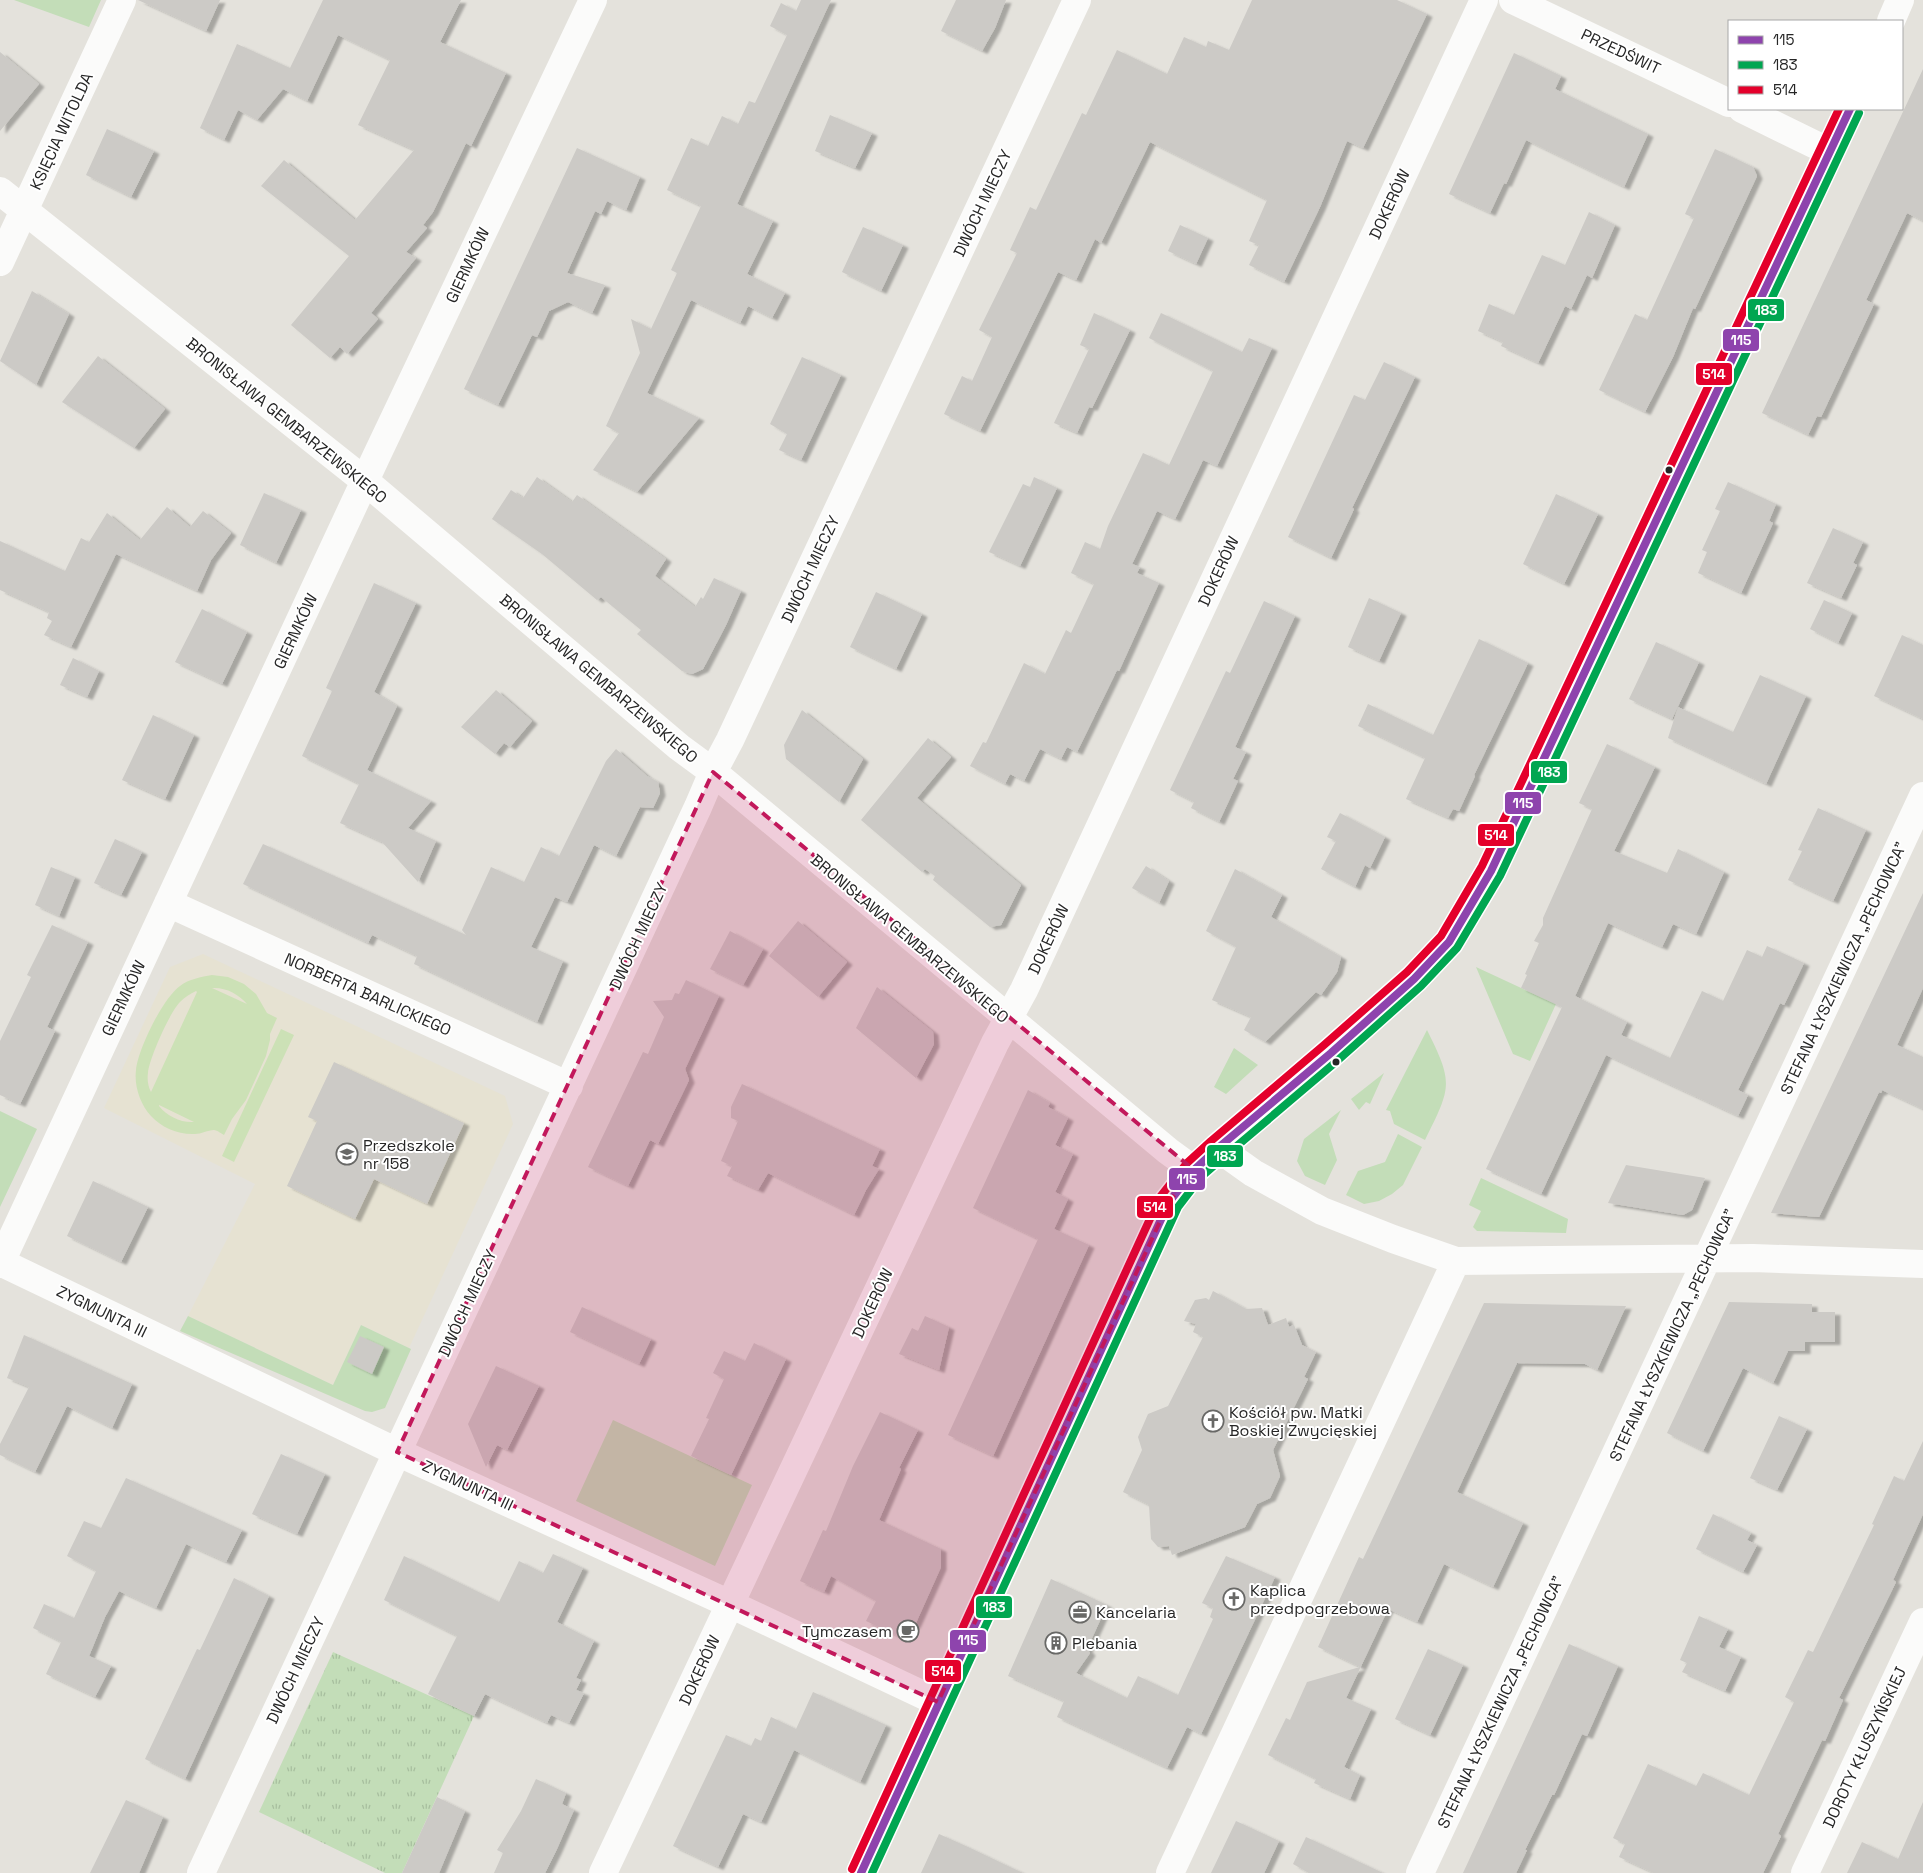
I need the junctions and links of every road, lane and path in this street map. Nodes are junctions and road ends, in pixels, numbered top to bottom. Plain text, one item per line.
1 (122, 0) edge
2 (593, 0) edge
3 (1077, 0) edge
4 (1484, 0) edge
5 (1513, 0) edge
6 (1900, 0) edge
7 (1890, 20) edge
8 (1728, 103) edge
9 (1744, 110) edge
10 (1850, 110) edge
11 (1830, 152) junction
12 (0, 191) edge
13 (24, 211) junction
14 (0, 262) edge
15 (365, 481) junction
16 (713, 772) junction
17 (1923, 796) edge
18 (168, 903) junction
19 (1008, 1020) junction
20 (569, 1086) junction
21 (1218, 1148) junction
22 (1194, 1170) junction
23 (1708, 1258) junction
24 (1456, 1261) junction
25 (0, 1263) edge
26 (1923, 1264) edge
27 (397, 1452) junction
28 (730, 1604) junction
29 (1923, 1622) edge
30 (938, 1702) junction
31 (201, 1873) edge
32 (603, 1873) edge
33 (861, 1873) edge
34 (1170, 1873) edge
35 (1420, 1873) edge
36 (1805, 1873) edge

1 - 13 street, KSIĘCIA WITOLDA
2 - 15 street, GIERMKÓW
3 - 16 street, DWÓCH MIECZY
4 - 19 street, DOKERÓW
5 - 8 street, PRZEDŚWIT
6 - 7 street
9 - 11 street
10 - 11 street
11 - 21 street
12 - 13 street, BRONISŁAWA GEMBARZEWSKIEGO
13 - 14 street, KSIĘCIA WITOLDA
13 - 15 street, BRONISŁAWA GEMBARZEWSKIEGO
15 - 16 street, BRONISŁAWA GEMBARZEWSKIEGO
15 - 18 street, GIERMKÓW
16 - 19 street, BRONISŁAWA GEMBARZEWSKIEGO
16 - 20 street, DWÓCH MIECZY
17 - 23 street, STEFANA ŁYSZKIEWICZA „PECHOWCA”
18 - 20 street, NORBERTA BARLICKIEGO
18 - 25 street, GIERMKÓW
19 - 22 street, BRONISŁAWA GEMBARZEWSKIEGO
19 - 28 street, DOKERÓW
20 - 27 street, DWÓCH MIECZY
21 - 22 street
21 - 24 street
22 - 30 street
23 - 24 street
23 - 26 street
23 - 35 street, STEFANA ŁYSZKIEWICZA „PECHOWCA”
24 - 34 street
25 - 27 street, ZYGMUNTA III
27 - 28 street, ZYGMUNTA III
27 - 31 street, DWÓCH MIECZY
28 - 30 street, ZYGMUNTA III
28 - 32 street, DOKERÓW
29 - 36 street, DOROTY KŁUSZYŃSKIEJ
30 - 33 street

